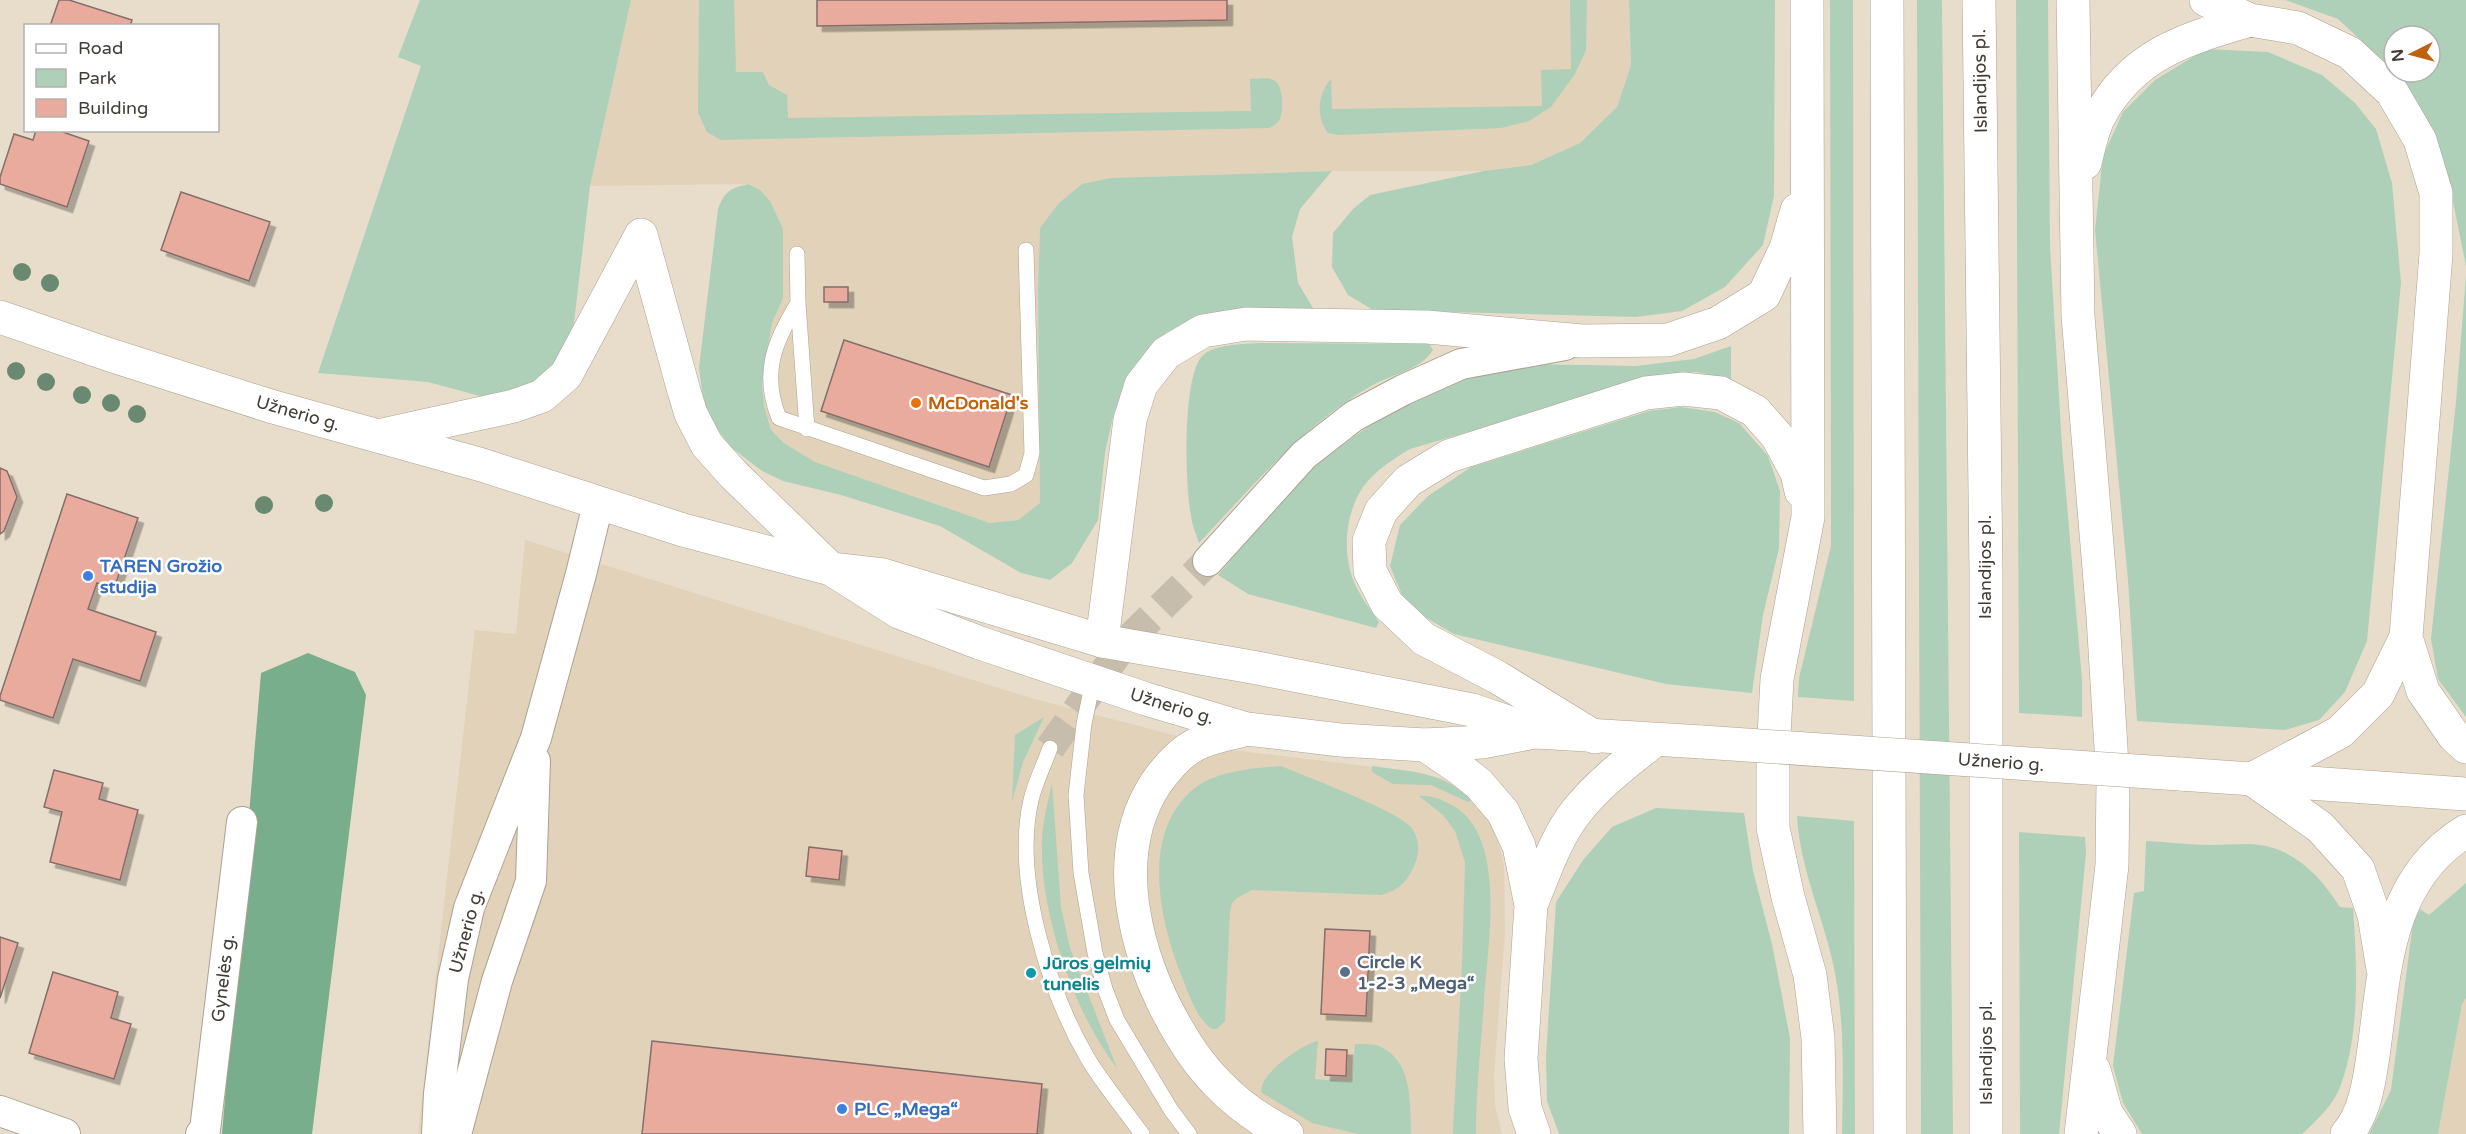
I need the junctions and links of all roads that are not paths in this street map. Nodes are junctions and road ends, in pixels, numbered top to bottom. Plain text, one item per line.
1 (1807, 0) edge
2 (1887, 0) edge
3 (1979, 0) edge
4 (2073, 0) edge
5 (2206, 0) edge
6 (2250, 20) junction
7 (1807, 173) junction
8 (2075, 197) junction
9 (1026, 250) dead end
10 (797, 254) dead end
11 (798, 303) junction
12 (0, 316) edge
13 (1582, 341) junction
14 (807, 429) junction
15 (377, 436) junction
16 (598, 504) junction
17 (1808, 517) junction
18 (1208, 561) tunnel mouth
19 (831, 569) junction
20 (2406, 637) junction
21 (1102, 641) junction
22 (1093, 681) junction
23 (1247, 729) junction
24 (1537, 732) junction
25 (1595, 736) junction
26 (536, 738) junction
27 (1655, 740) junction
28 (1425, 745) junction
29 (2466, 747) edge
30 (1050, 748) tunnel mouth
31 (2252, 779) junction
32 (2466, 794) edge
33 (242, 822) dead end
34 (2466, 831) edge
35 (1531, 905) junction
36 (2383, 969) junction
37 (2089, 1054) junction
38 (0, 1111) edge
39 (65, 1134) edge
40 (201, 1134) edge
41 (437, 1134) edge
42 (456, 1134) edge
43 (1142, 1134) edge
44 (1189, 1134) edge
45 (1287, 1134) edge
46 (1534, 1134) edge
47 (1820, 1134) edge
48 (1890, 1134) edge
49 (1986, 1134) edge
50 (2081, 1134) edge
51 (2120, 1134) edge
52 (2347, 1134) edge

1 - 7 main road
2 - 48 main road
3 - 49 main road, Islandijos pl.
4 - 8 main road
5 - 6 main road
6 - 8 main road
6 - 20 main road
7 - 13 main road
7 - 17 main road
8 - 37 main road
9 - 14 lane
10 - 11 lane
11 - 14 lane
11 - 14 lane
12 - 15 main road, Užnerio g.
13 - 18 street
13 - 21 main road
15 - 16 main road, Užnerio g.
15 - 19 main road
16 - 19 main road, Užnerio g.
16 - 26 street, Užnerio g.
17 - 25 main road
17 - 47 main road
19 - 21 main road, Užnerio g.
19 - 22 main road, Užnerio g.
20 - 29 main road
20 - 31 main road
21 - 22 main road
21 - 24 main road, Užnerio g.
22 - 23 main road, Užnerio g.
22 - 44 lane
23 - 28 main road, Užnerio g.
23 - 45 main road
24 - 25 main road, Užnerio g.
24 - 28 main road, Užnerio g.
25 - 27 main road, Užnerio g.
26 - 41 street, Užnerio g.
26 - 42 street, Užnerio g.
27 - 31 main road, Užnerio g., bridge
27 - 35 main road
28 - 35 main road
30 - 43 lane
31 - 32 main road, Užnerio g.
31 - 36 main road
33 - 40 street, Gynelės g.
34 - 36 main road
35 - 46 main road
36 - 52 main road
37 - 50 main road
37 - 51 main road
38 - 39 street

